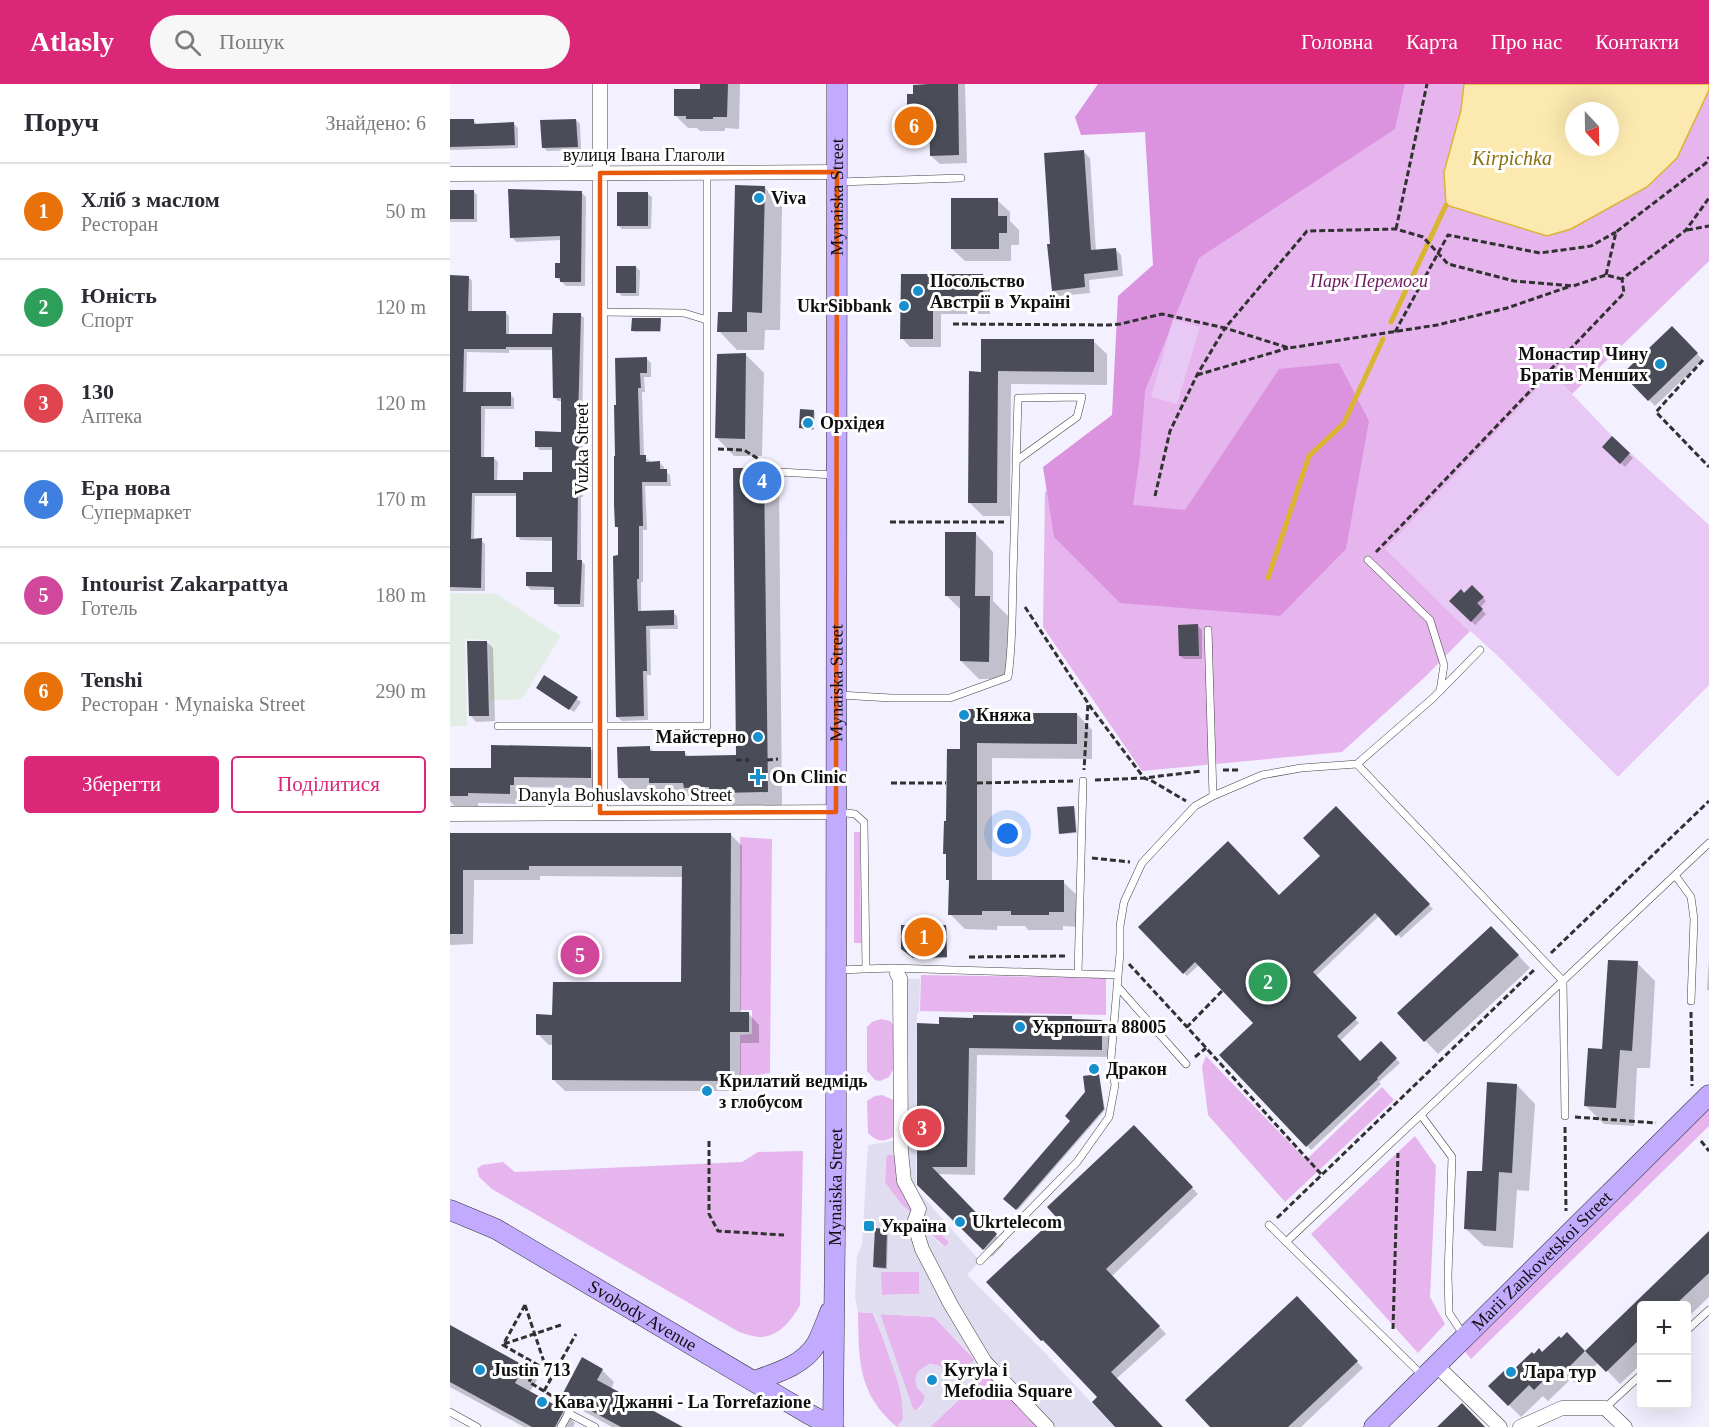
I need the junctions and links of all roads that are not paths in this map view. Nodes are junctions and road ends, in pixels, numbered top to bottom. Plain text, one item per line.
1 (600, 84) edge
2 (837, 84) edge
3 (707, 172) junction
4 (600, 173) junction
5 (450, 174) edge
6 (837, 177) junction
7 (961, 178) dead end
8 (600, 312) junction
9 (706, 320) junction
10 (1016, 461) junction
11 (779, 472) road end
12 (837, 476) junction
13 (1368, 561) road end
14 (1208, 630) dead end
15 (1480, 650) dead end
16 (1440, 691) junction
17 (836, 695) junction
18 (498, 726) dead end
19 (600, 726) junction
20 (1357, 764) junction
21 (1083, 781) road end
22 (1213, 796) junction
23 (836, 812) junction
24 (600, 813) junction
25 (450, 814) edge
26 (1709, 843) edge
27 (1675, 875) junction
28 (866, 969) junction
29 (836, 970) junction
30 (897, 974) dead end
31 (1078, 974) junction
32 (1118, 975) junction
33 (1563, 981) junction
34 (1117, 986) junction
35 (1691, 1001) road end
36 (1186, 1064) dead end
37 (1700, 1091) edge
38 (1421, 1115) junction
39 (1565, 1116) road end
40 (450, 1210) edge
41 (1269, 1225) road end
42 (1286, 1242) junction
43 (980, 1261) dead end
44 (834, 1301) junction
45 (1709, 1310) edge
46 (1691, 1326) edge
47 (1464, 1336) junction
48 (1430, 1371) junction
49 (1637, 1378) edge
50 (754, 1381) junction
51 (567, 1404) dead end
52 (1605, 1408) junction
53 (450, 1412) edge
54 (568, 1413) junction
55 (477, 1427) edge
56 (561, 1427) edge
57 (595, 1427) edge
58 (833, 1427) edge
59 (1047, 1427) edge
60 (1374, 1427) edge
61 (1500, 1427) edge
62 (1520, 1427) edge
63 (1625, 1427) edge

1 - 4 street, Vuzka Street
2 - 6 main road, Mynaiska Street
3 - 4 street, вулиця Івана Глаголи
3 - 6 street, вулиця Івана Глаголи
3 - 9 lane
4 - 5 street, вулиця Івана Глаголи
4 - 8 street, Vuzka Street
6 - 7 lane
6 - 12 main road, Mynaiska Street
8 - 9 lane
8 - 19 street, Vuzka Street
9 - 19 lane
10 - 10 lane
10 - 17 lane
11 - 12 lane
12 - 17 main road, Mynaiska Street
13 - 16 lane
14 - 22 lane
15 - 16 lane
16 - 20 lane
17 - 23 main road, Mynaiska Street
18 - 19 lane
19 - 24 street, Vuzka Street
20 - 22 lane
20 - 33 lane
21 - 31 lane
22 - 32 lane
23 - 24 street, Danyla Bohuslavskoho Street
23 - 28 lane
23 - 29 main road, Mynaiska Street
24 - 25 street, Danyla Bohuslavskoho Street
26 - 27 lane
27 - 33 lane
27 - 35 lane
28 - 29 lane
28 - 31 lane
29 - 44 main road, Mynaiska Street
30 - 59 street
31 - 32 lane
32 - 34 lane
33 - 38 lane
33 - 39 lane
34 - 36 lane
34 - 43 lane
37 - 47 main road, Marii Zankovetskoi Street
38 - 42 lane
38 - 47 lane
40 - 50 main road, Svobody Avenue
41 - 42 lane
42 - 48 lane
44 - 50 main road
44 - 58 main road, Mynaiska Street
45 - 46 lane
47 - 48 main road, Marii Zankovetskoi Street
48 - 60 main road, Marii Zankovetskoi Street
48 - 61 street
49 - 52 lane
50 - 58 main road, Svobody Avenue
51 - 54 lane
52 - 62 street
52 - 63 street
53 - 55 lane
54 - 56 lane
54 - 57 lane

